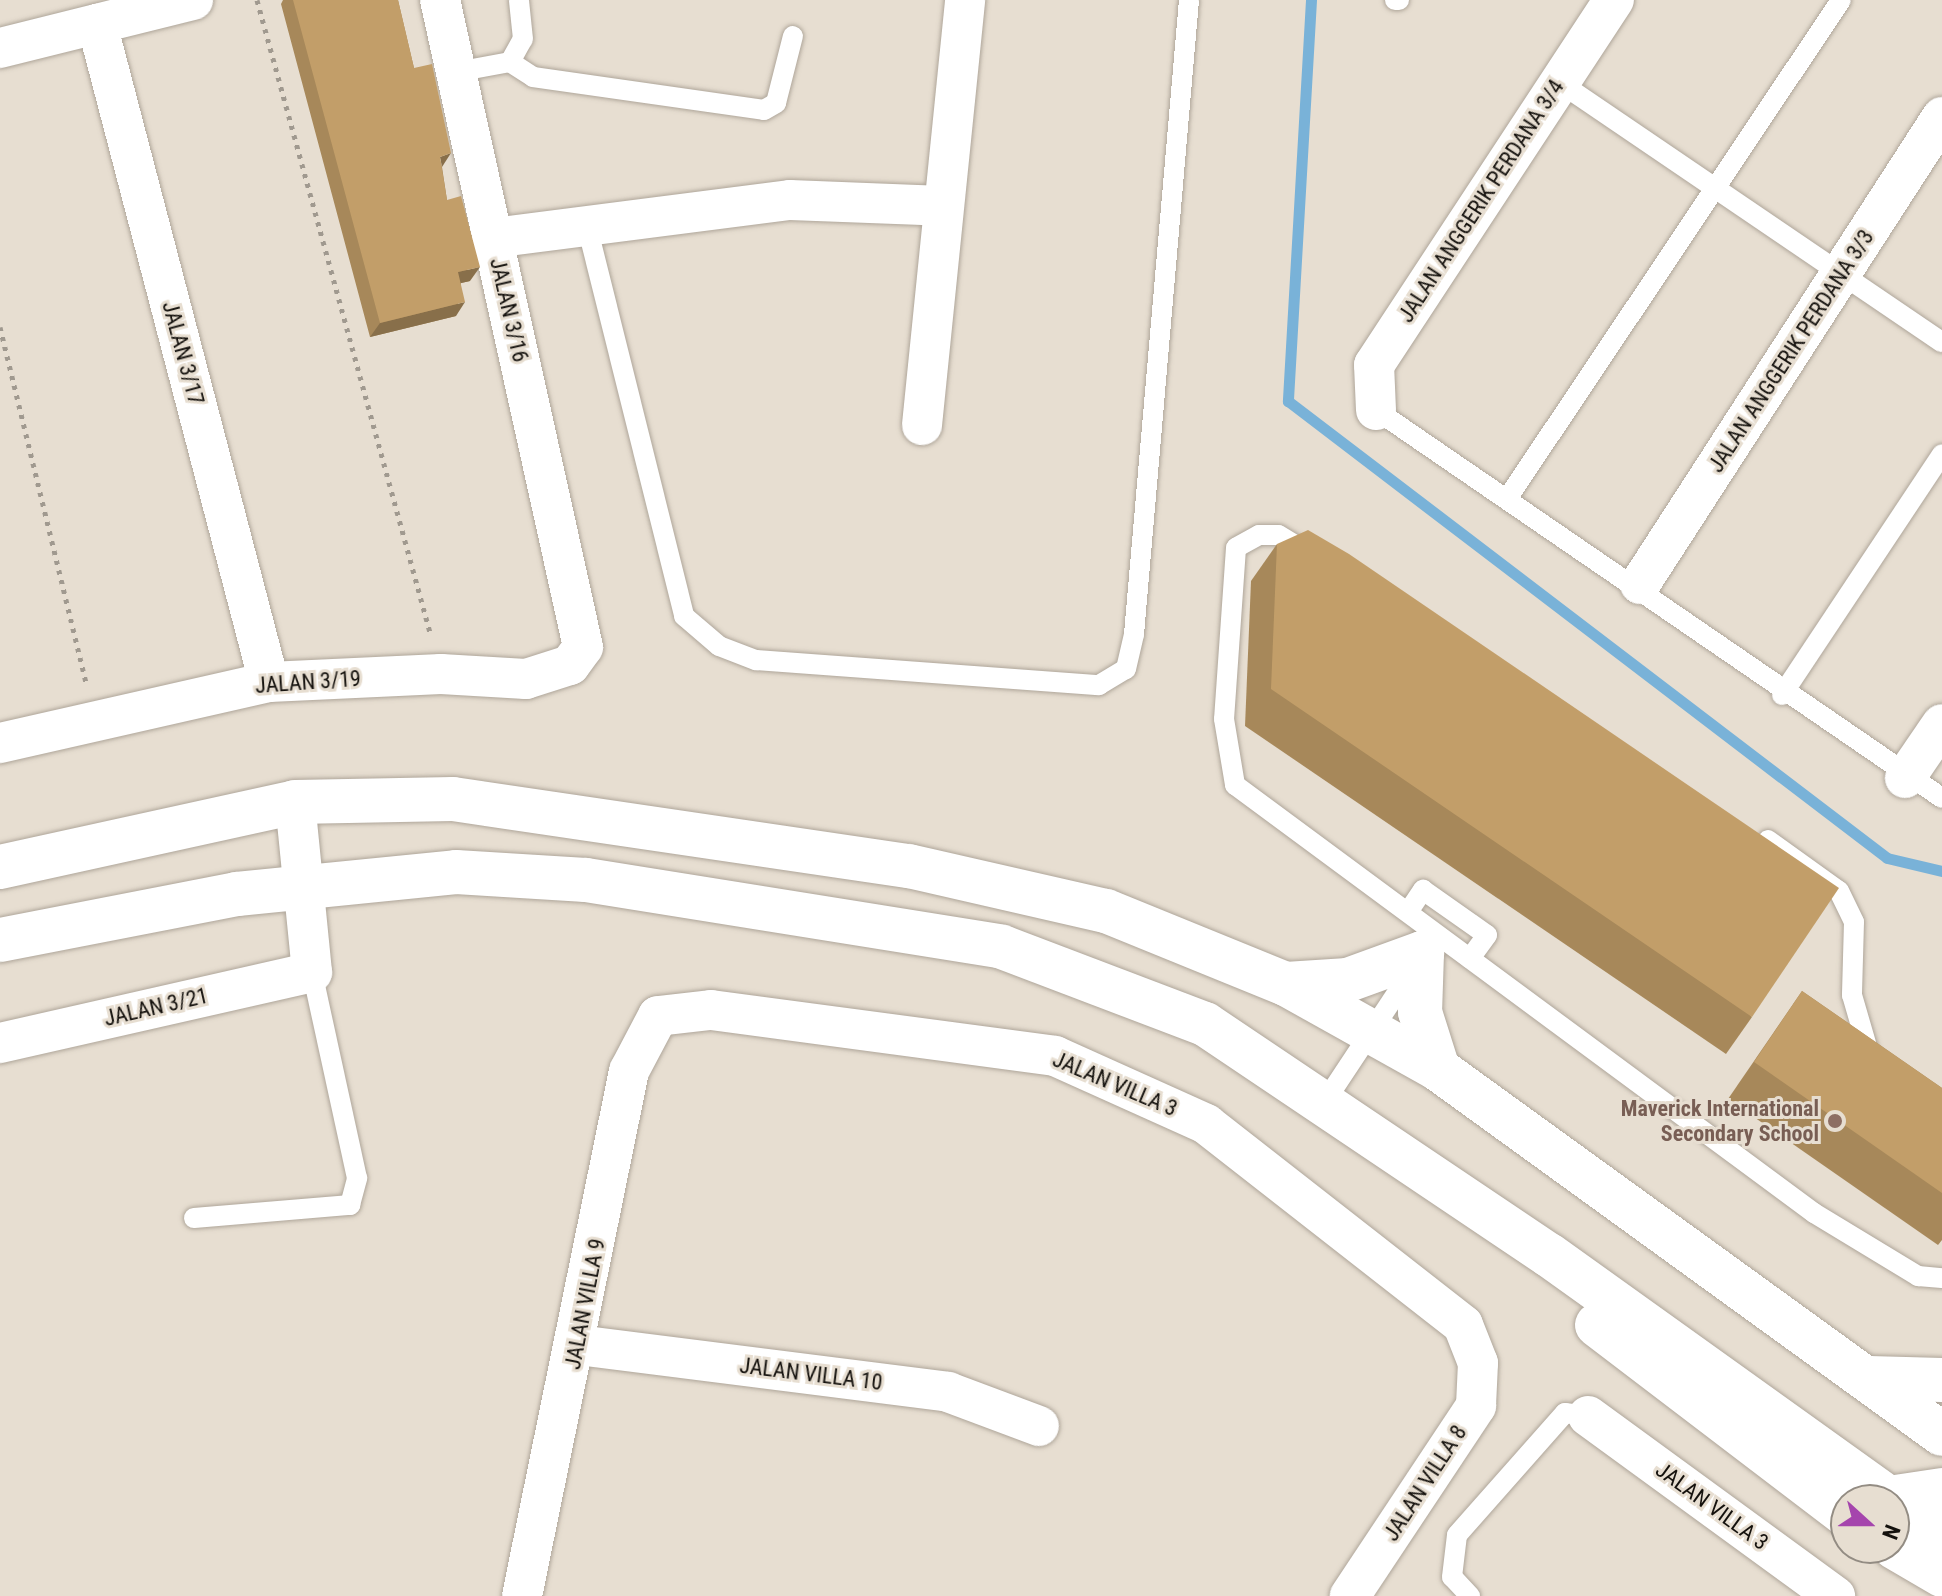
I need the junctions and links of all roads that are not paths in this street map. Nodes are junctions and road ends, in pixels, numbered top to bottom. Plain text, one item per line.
1 (193, 0) edge
2 (440, 0) edge
3 (519, 0) edge
4 (965, 0) edge
5 (1189, 0) edge
6 (1614, 0) edge
7 (1841, 0) edge
8 (97, 24) junction
9 (793, 36) dead end
10 (0, 48) edge
11 (510, 62) junction
12 (456, 72) junction
13 (1559, 82) junction
14 (1942, 117) edge
15 (1714, 187) junction
16 (943, 206) junction
17 (586, 222) junction
18 (493, 238) junction
19 (1841, 275) junction
20 (1942, 342) edge
21 (1376, 410) joint
22 (922, 425) dead end
23 (1942, 454) edge
24 (1507, 499) junction
25 (1328, 564) edge
26 (1640, 584) junction
27 (580, 619) joint
28 (269, 682) junction
29 (1782, 695) junction
30 (1942, 724) edge
31 (0, 743) edge
32 (1905, 778) junction
33 (1942, 798) edge
34 (295, 802) junction
35 (1749, 828) edge
36 (0, 867) edge
37 (304, 887) junction
38 (1408, 912) junction
39 (0, 940) edge
40 (1429, 942) junction
41 (1470, 958) junction
42 (312, 972) junction
43 (1286, 984) junction
44 (658, 1016) joint
45 (1376, 1030) junction
46 (0, 1043) edge
47 (1438, 1069) junction
48 (1894, 1074) edge
49 (1324, 1103) junction
50 (194, 1218) dead end
51 (1549, 1255) junction
52 (1942, 1278) edge
53 (578, 1345) junction
54 (1478, 1363) joint
55 (1869, 1378) junction
56 (1942, 1380) edge
57 (1588, 1416) joint
58 (1039, 1426) dead end
59 (1942, 1434) edge
60 (1869, 1484) edge
61 (1942, 1490) edge
62 (1910, 1496) edge
63 (1830, 1503) edge
64 (1910, 1513) edge
65 (1942, 1536) edge
66 (1910, 1556) edge
67 (1942, 1575) edge
68 (1364, 1591) edge
69 (522, 1596) edge
70 (1470, 1596) edge
71 (1835, 1596) edge

1 - 8 street
2 - 12 street, JALAN 3/16
3 - 11 lane
4 - 16 street
5 - 17 lane
6 - 13 street, JALAN ANGGERIK PERDANA 3/4
7 - 15 lane
8 - 10 street
8 - 28 street, JALAN 3/17
9 - 11 lane
11 - 12 lane
12 - 18 street, JALAN 3/16
13 - 15 lane
13 - 21 street, JALAN ANGGERIK PERDANA 3/4
14 - 19 street, JALAN ANGGERIK PERDANA 3/3
15 - 19 lane
15 - 24 lane
16 - 17 street
16 - 22 street
17 - 18 street
18 - 27 street, JALAN 3/16
19 - 20 lane
19 - 26 street, JALAN ANGGERIK PERDANA 3/3
21 - 24 lane
23 - 29 lane
24 - 26 lane
25 - 38 lane
26 - 29 lane
27 - 28 street, JALAN 3/19
28 - 31 street, JALAN 3/19
29 - 32 lane
30 - 32 street
32 - 33 lane
34 - 36 street
34 - 37 street
34 - 43 street
35 - 48 lane
37 - 39 street
37 - 42 street
37 - 49 street
38 - 40 lane
38 - 41 lane
40 - 41 lane
40 - 43 street
40 - 45 lane
40 - 47 street
41 - 52 lane
42 - 46 street, JALAN 3/21
42 - 50 lane
43 - 45 street
44 - 53 street, JALAN VILLA 9
44 - 54 street, JALAN VILLA 3
45 - 47 street
45 - 49 lane
47 - 55 street
49 - 51 street
51 - 60 street
51 - 63 street
53 - 58 street, JALAN VILLA 10
53 - 69 street, JALAN VILLA 9
54 - 68 street, JALAN VILLA 8
55 - 56 street
55 - 59 street
57 - 70 lane
57 - 71 street, JALAN VILLA 3
61 - 62 street
64 - 65 street
66 - 67 street

